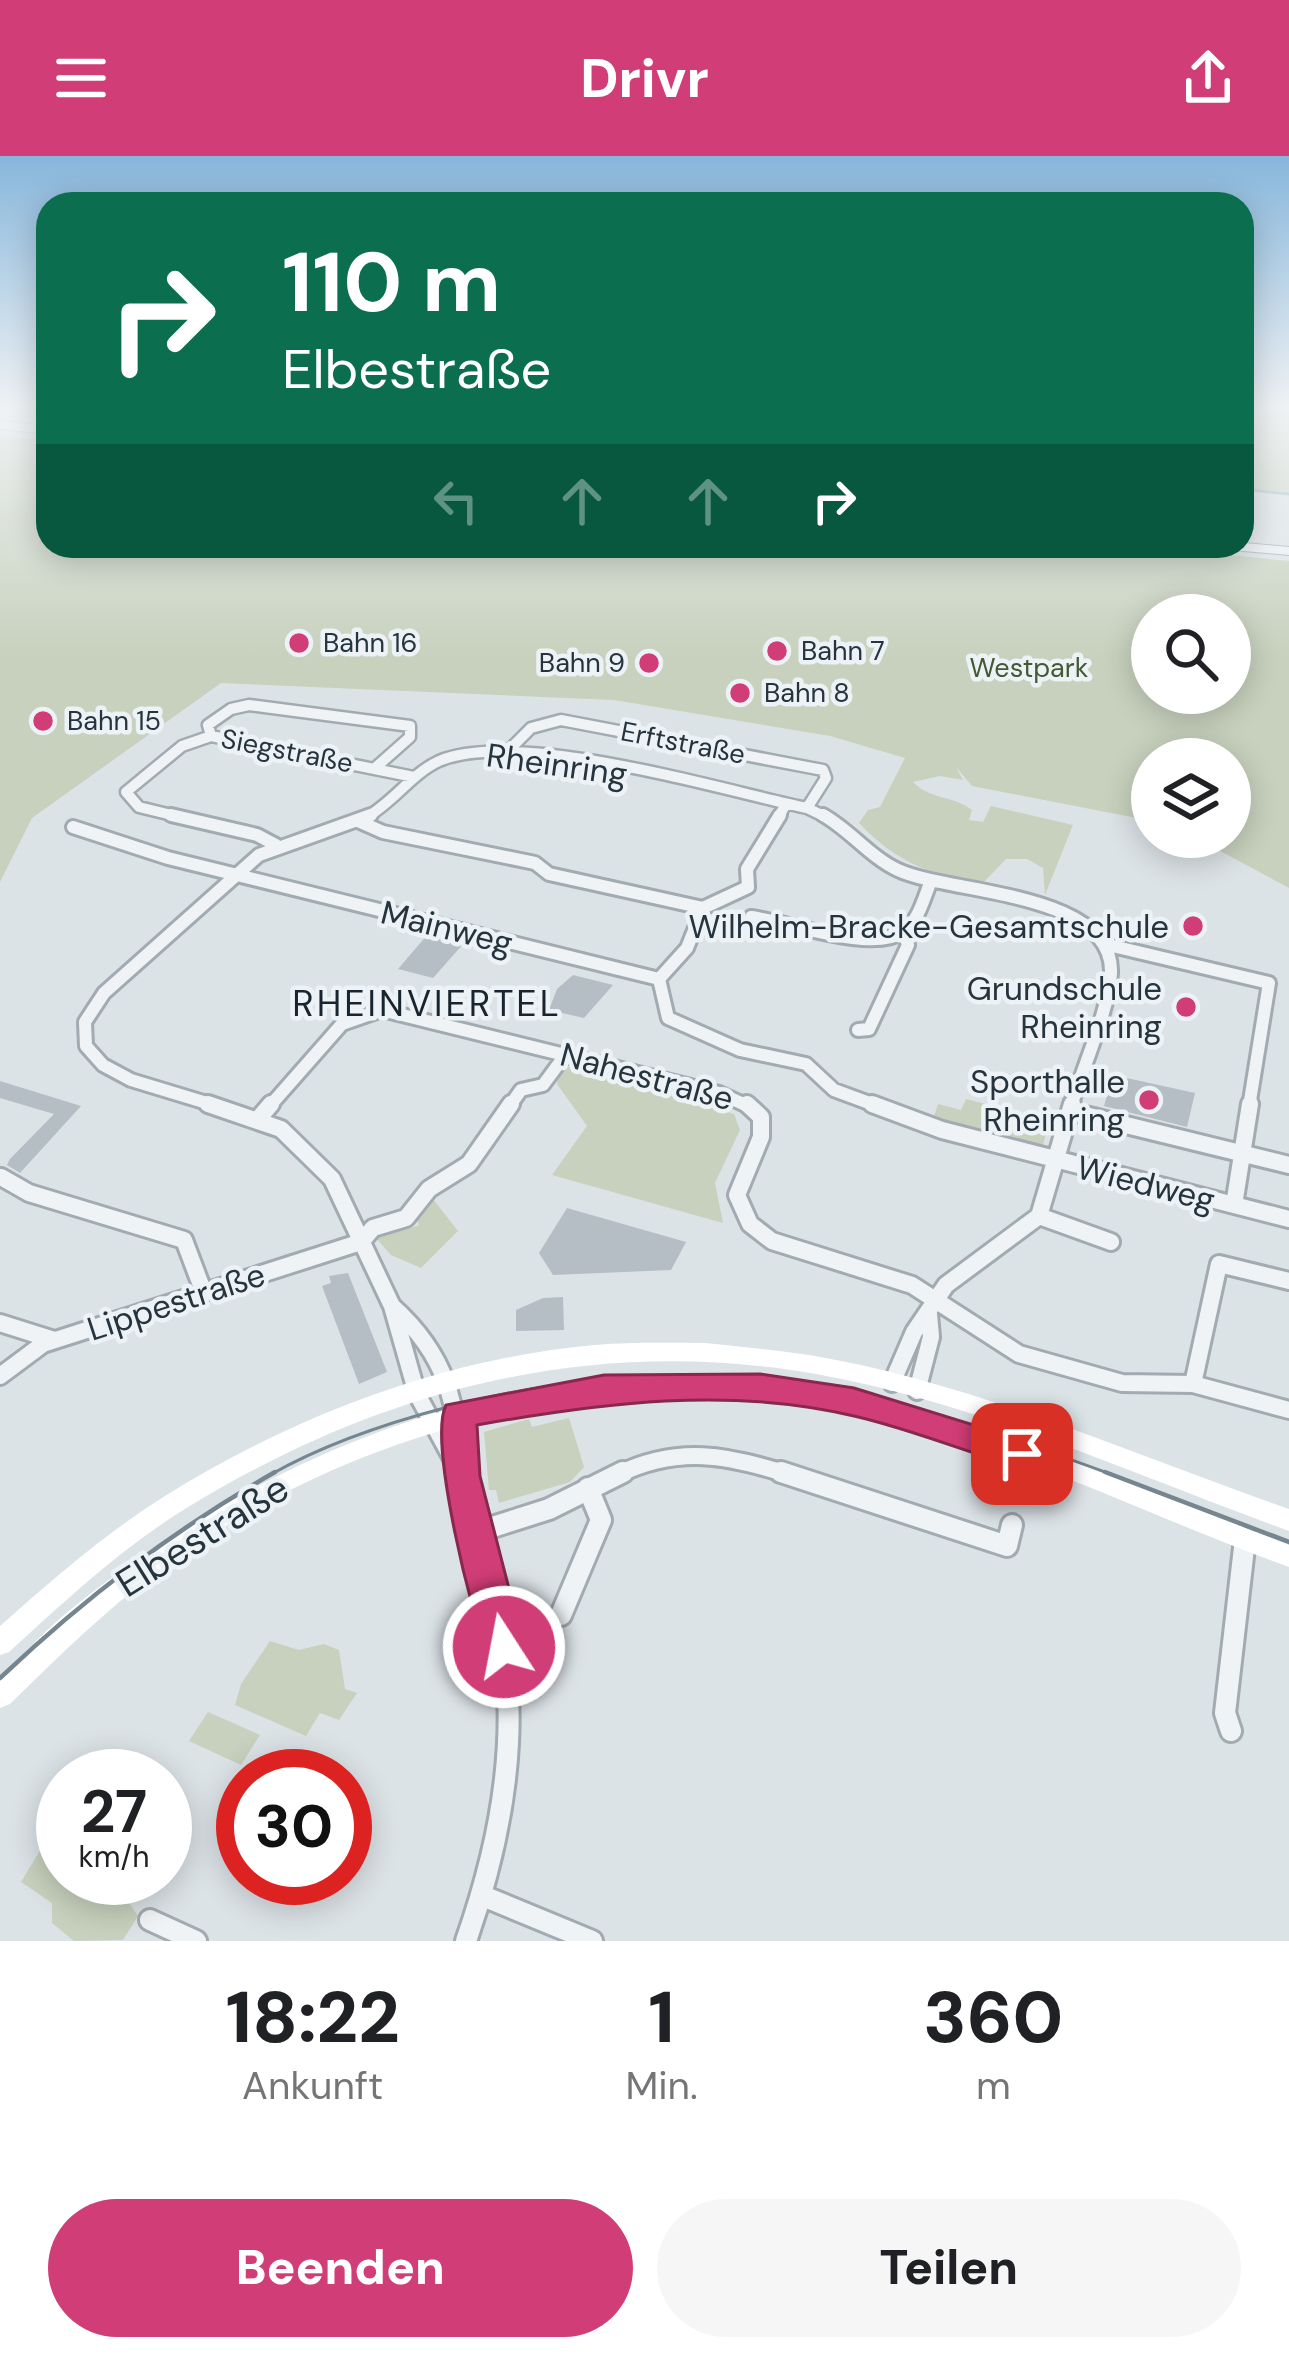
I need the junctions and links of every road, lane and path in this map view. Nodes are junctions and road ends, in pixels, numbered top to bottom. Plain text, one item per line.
1 (1254, 548) edge
2 (1289, 551) edge
3 (212, 736) junction
4 (508, 751) junction
5 (375, 768) junction
6 (413, 776) junction
7 (786, 804) junction
8 (807, 808) junction
9 (358, 821) junction
10 (73, 827) dead end
11 (276, 845) junction
12 (235, 875) junction
13 (931, 881) junction
14 (703, 908) junction
15 (752, 917) dead end
16 (904, 932) junction
17 (1104, 944) junction
18 (658, 980) junction
19 (858, 1030) dead end
20 (566, 1054) junction
21 (1073, 1112) junction
22 (259, 1118) junction
23 (1241, 1153) junction
24 (1058, 1160) junction
25 (1289, 1165) edge
26 (1, 1177) edge
27 (1235, 1197) junction
28 (1039, 1216) junction
29 (1289, 1219) edge
30 (361, 1242) junction
31 (1111, 1242) dead end
32 (1289, 1281) edge
33 (204, 1293) junction
34 (392, 1306) junction
35 (932, 1306) junction
36 (0, 1322) edge
37 (54, 1340) junction
38 (0, 1376) edge
39 (445, 1383) junction
40 (892, 1383) junction
41 (1193, 1384) junction
42 (419, 1391) junction
43 (917, 1391) junction
44 (1289, 1410) edge
45 (458, 1414) junction
46 (432, 1421) junction
47 (462, 1476) junction
48 (588, 1488) junction
49 (1289, 1520) edge
50 (1012, 1525) dead end
51 (477, 1532) junction
52 (1245, 1539) junction
53 (1289, 1556) edge
54 (561, 1615) dead end
55 (0, 1643) edge
56 (0, 1695) edge
57 (1231, 1731) dead end
58 (483, 1895) junction
59 (150, 1920) dead end
60 (196, 1941) edge
61 (466, 1941) edge
62 (592, 1941) edge

1 - 2 street
3 - 5 street, Siegstraße
3 - 5 street
3 - 11 street, Siegstraße
4 - 6 street, Rheinring
4 - 7 street, Rheinring
4 - 8 street, Erftstraße
5 - 6 street, Siegstraße
6 - 9 street, Rheinring
7 - 8 street, Rheinring
7 - 14 street
8 - 13 street, Rheinring
9 - 11 street, Rheinring
9 - 14 street
10 - 12 street, Mainweg
11 - 12 street, Rheinring
12 - 18 street, Mainweg
12 - 22 street, Rheinring
13 - 16 street
13 - 17 street, Rheinring
14 - 18 street
15 - 16 street
16 - 19 street
17 - 21 street
17 - 23 street
18 - 24 street, Wiedweg
20 - 22 street, Nahestraße
20 - 30 street, Lippestraße
20 - 35 street, Nahestraße
21 - 23 street
21 - 24 street
22 - 30 street, Rheinring
23 - 25 street
23 - 27 street
24 - 27 street, Wiedweg
24 - 28 street
26 - 33 street
27 - 29 street, Wiedweg
28 - 31 street
28 - 35 street
30 - 33 street, Lippestraße
30 - 34 street, Rheinring
32 - 41 street
33 - 37 street, Lippestraße
34 - 39 street, Rheinring
34 - 42 street, Rheinring
35 - 40 street
35 - 41 street
35 - 43 street
36 - 37 street
37 - 38 street, Lippestraße
39 - 40 street, Elbestraße
39 - 42 street, Elbestraße
39 - 45 street
40 - 43 street, Elbestraße
41 - 44 street
42 - 46 street
42 - 55 street, Elbestraße
43 - 49 street, Elbestraße
45 - 46 street, Elbestraße
45 - 47 street
45 - 52 street, Elbestraße
46 - 47 street
46 - 56 street, Elbestraße
47 - 51 street
48 - 50 street
48 - 51 street
48 - 54 street
51 - 58 street
52 - 53 street, Elbestraße
52 - 57 street
58 - 61 street
58 - 62 street
59 - 60 street

